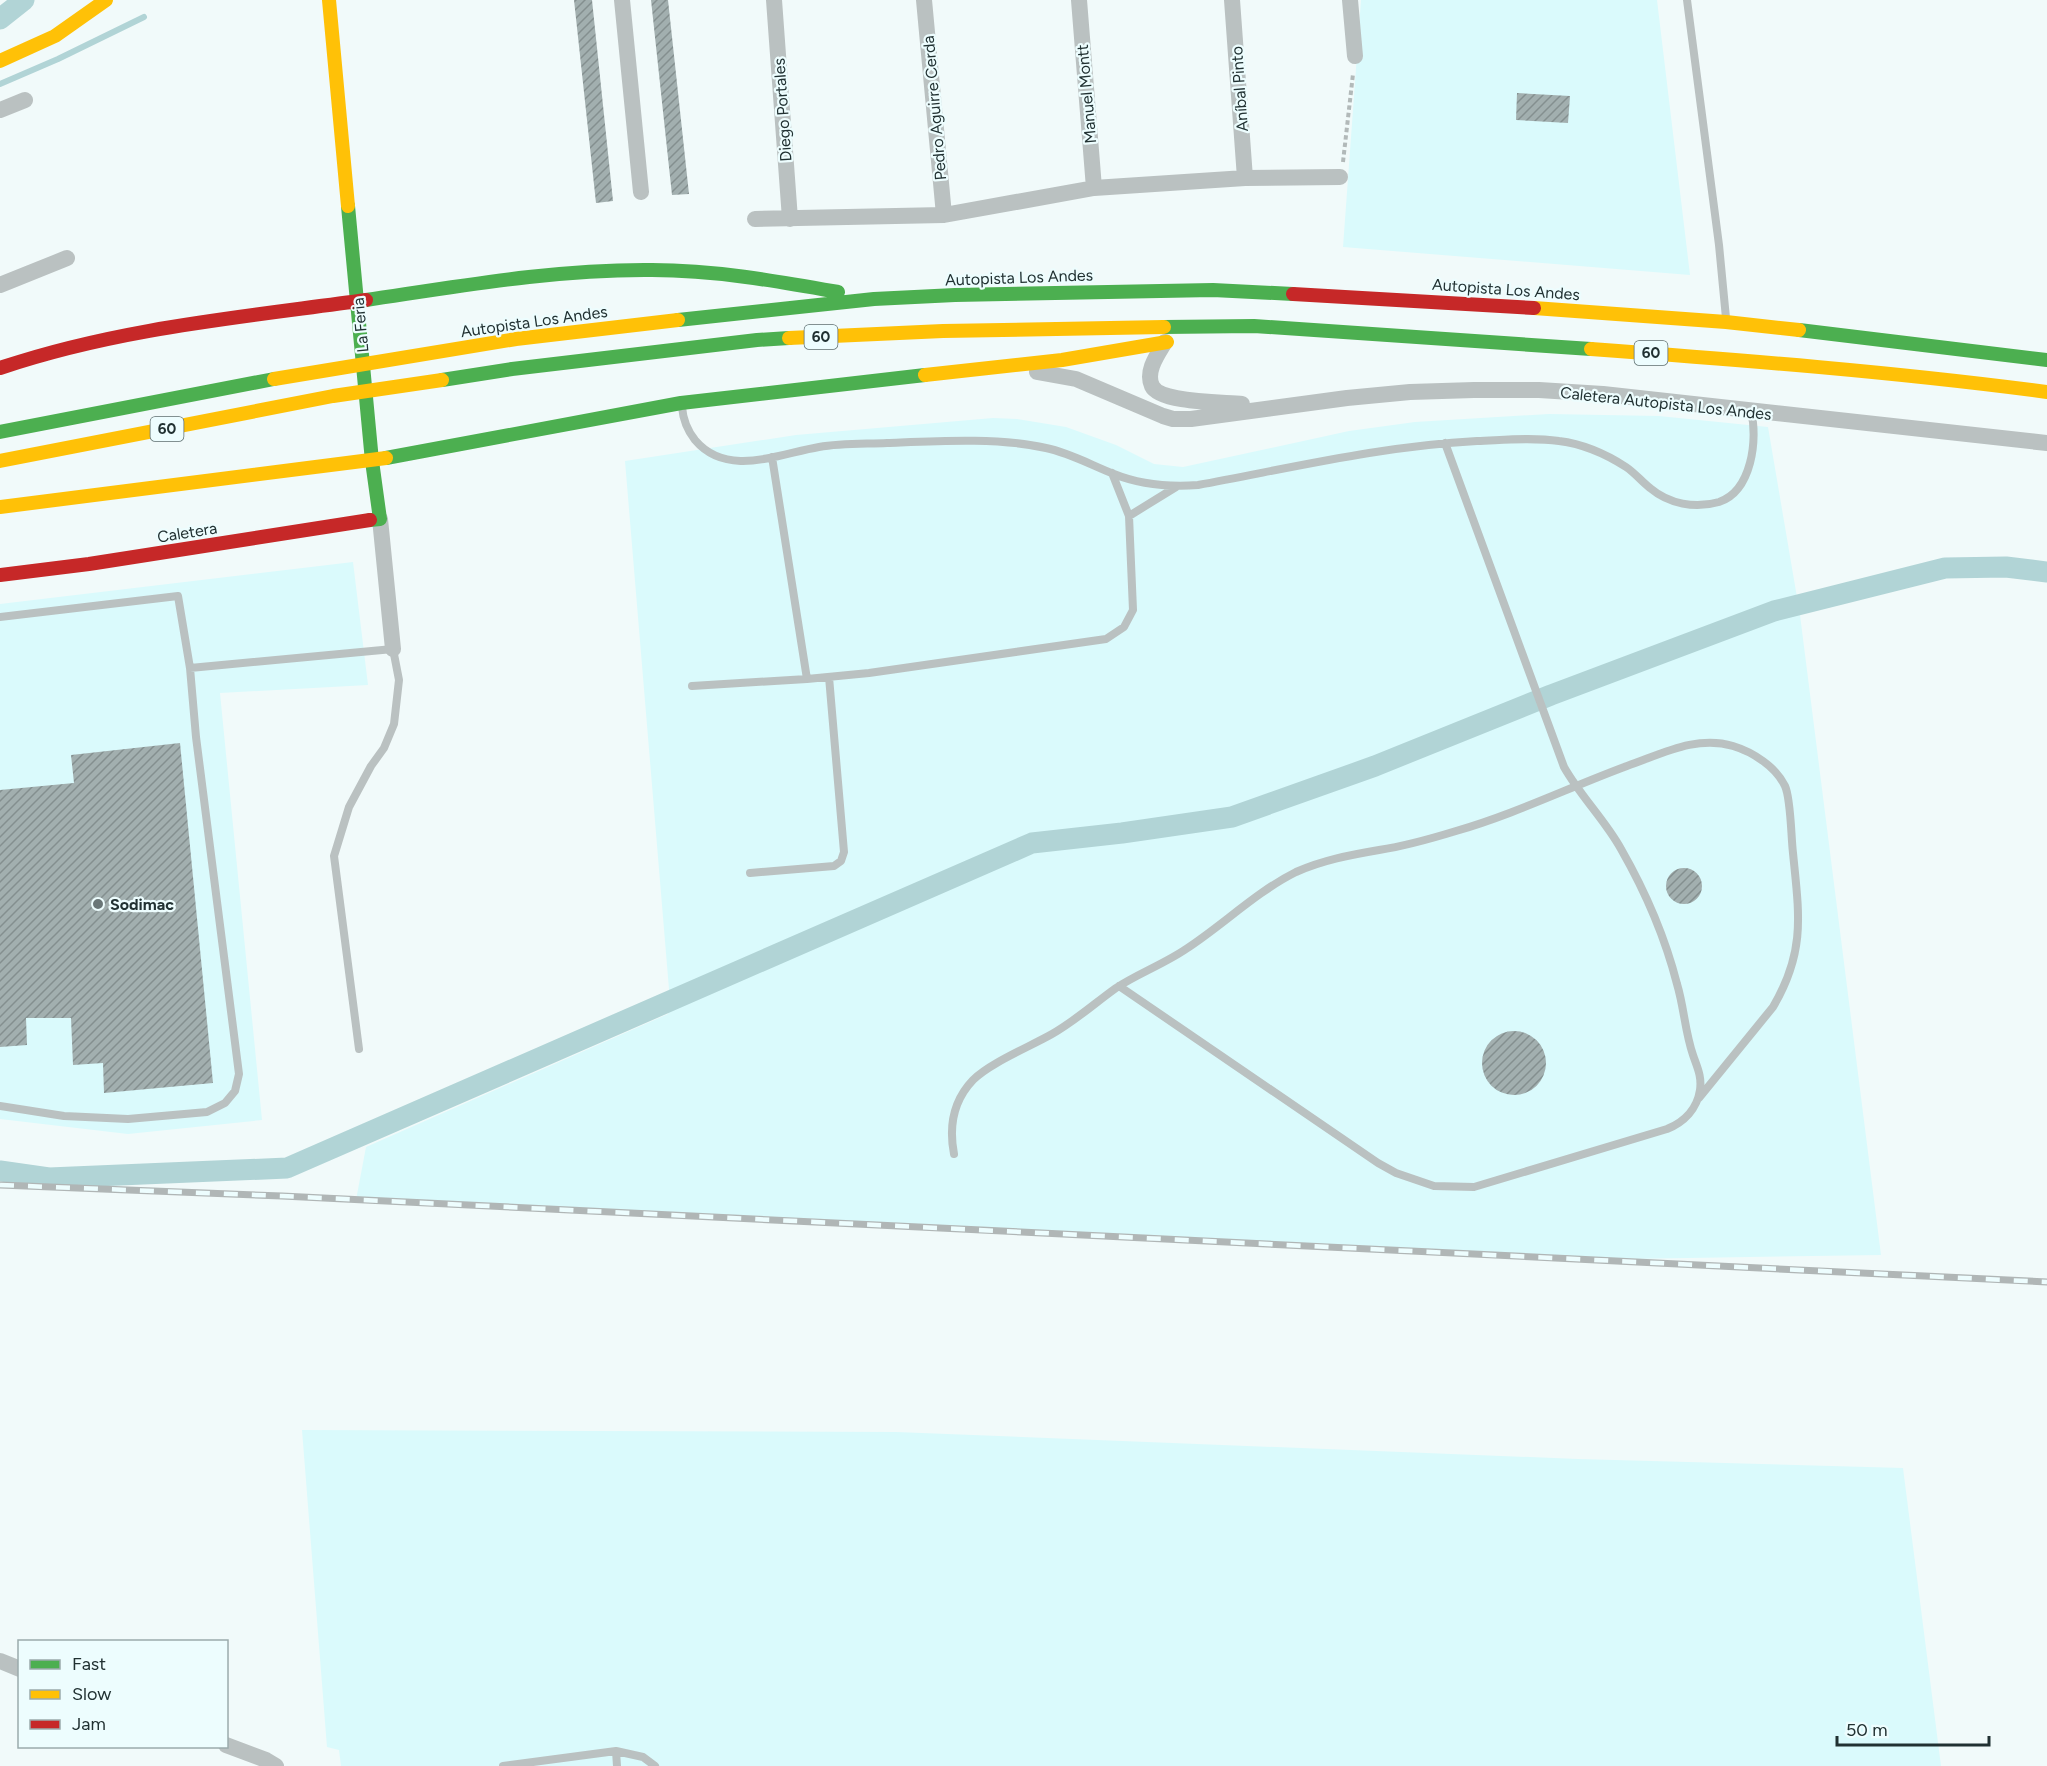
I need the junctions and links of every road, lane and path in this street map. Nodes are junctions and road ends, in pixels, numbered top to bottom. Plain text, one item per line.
1 (106, 0) edge
2 (328, 0) edge
3 (622, 0) edge
4 (774, 0) edge
5 (924, 0) edge
6 (1079, 0) edge
7 (1232, 0) edge
8 (1350, 0) edge
9 (1687, 0) edge
10 (1355, 56) joint
11 (0, 61) edge
12 (25, 100) dead end
13 (0, 110) edge
14 (1340, 177) joint
15 (1245, 178) junction
16 (1094, 188) junction
17 (641, 192) dead end
18 (944, 215) junction
19 (755, 219) dead end
20 (790, 219) junction
21 (67, 258) dead end
22 (0, 285) edge
23 (874, 299) junction
24 (358, 302) junction
25 (1726, 322) junction
26 (1254, 326) junction
27 (1165, 342) junction
28 (2047, 360) edge
29 (1007, 367) junction
30 (0, 368) edge
31 (2047, 392) edge
32 (681, 403) junction
33 (1285, 406) junction
34 (1751, 411) junction
35 (0, 432) edge
36 (1445, 443) junction
37 (2047, 443) edge
38 (772, 457) junction
39 (0, 461) edge
40 (372, 461) junction
41 (1112, 473) junction
42 (1176, 487) junction
43 (0, 507) edge
44 (1129, 516) junction
45 (380, 519) junction
46 (0, 575) edge
47 (0, 617) edge
48 (393, 649) junction
49 (190, 668) junction
50 (829, 677) junction
51 (807, 680) junction
52 (692, 686) dead end
53 (1575, 785) junction
54 (750, 873) dead end
55 (1119, 986) junction
56 (359, 1048) dead end
57 (1697, 1101) junction
58 (0, 1106) edge
59 (954, 1154) dead end
60 (0, 1661) edge
61 (18, 1668) edge
62 (228, 1746) edge
63 (616, 1751) junction
64 (276, 1766) edge
65 (503, 1766) edge
66 (617, 1766) edge
67 (655, 1766) edge

1 - 11 main road
2 - 24 main road, La Feria
3 - 17 street
4 - 20 street, Diego Portales
5 - 18 street, Pedro Aguirre Cerda
6 - 16 street, Manuel Montt
7 - 15 street, Aníbal Pinto
8 - 10 street
9 - 25 lane
10 - 14 path
12 - 13 street
14 - 15 street
15 - 16 street
16 - 18 street
18 - 20 street
19 - 20 street
21 - 22 street
23 - 24 main road
23 - 25 main road, Autopista Los Andes / 60
23 - 35 main road, Autopista Los Andes / 60
24 - 30 main road
24 - 40 main road, La Feria
25 - 28 main road, Autopista Los Andes / 60
26 - 27 main road
26 - 31 main road, 60
26 - 39 main road, 60
27 - 29 main road
27 - 33 street, Caletera Autopista Los Andes
29 - 32 main road
29 - 33 street, Caletera Autopista Los Andes
32 - 38 lane
32 - 40 main road
33 - 34 street, Caletera Autopista Los Andes
34 - 36 lane
34 - 37 street, Caletera Autopista Los Andes
36 - 42 lane
36 - 53 lane
38 - 41 lane
38 - 51 lane
40 - 43 main road
40 - 45 main road, La Feria
41 - 42 lane
41 - 44 lane
42 - 44 lane
44 - 50 lane
45 - 46 main road, Caletera
45 - 48 street, La Feria
47 - 49 lane
48 - 49 lane
48 - 56 lane
49 - 58 lane
50 - 51 lane
50 - 54 lane
51 - 52 lane
53 - 55 lane
53 - 57 lane
53 - 57 lane
55 - 57 lane
55 - 59 lane
60 - 61 street
62 - 64 street
63 - 65 lane
63 - 66 lane
63 - 67 lane

